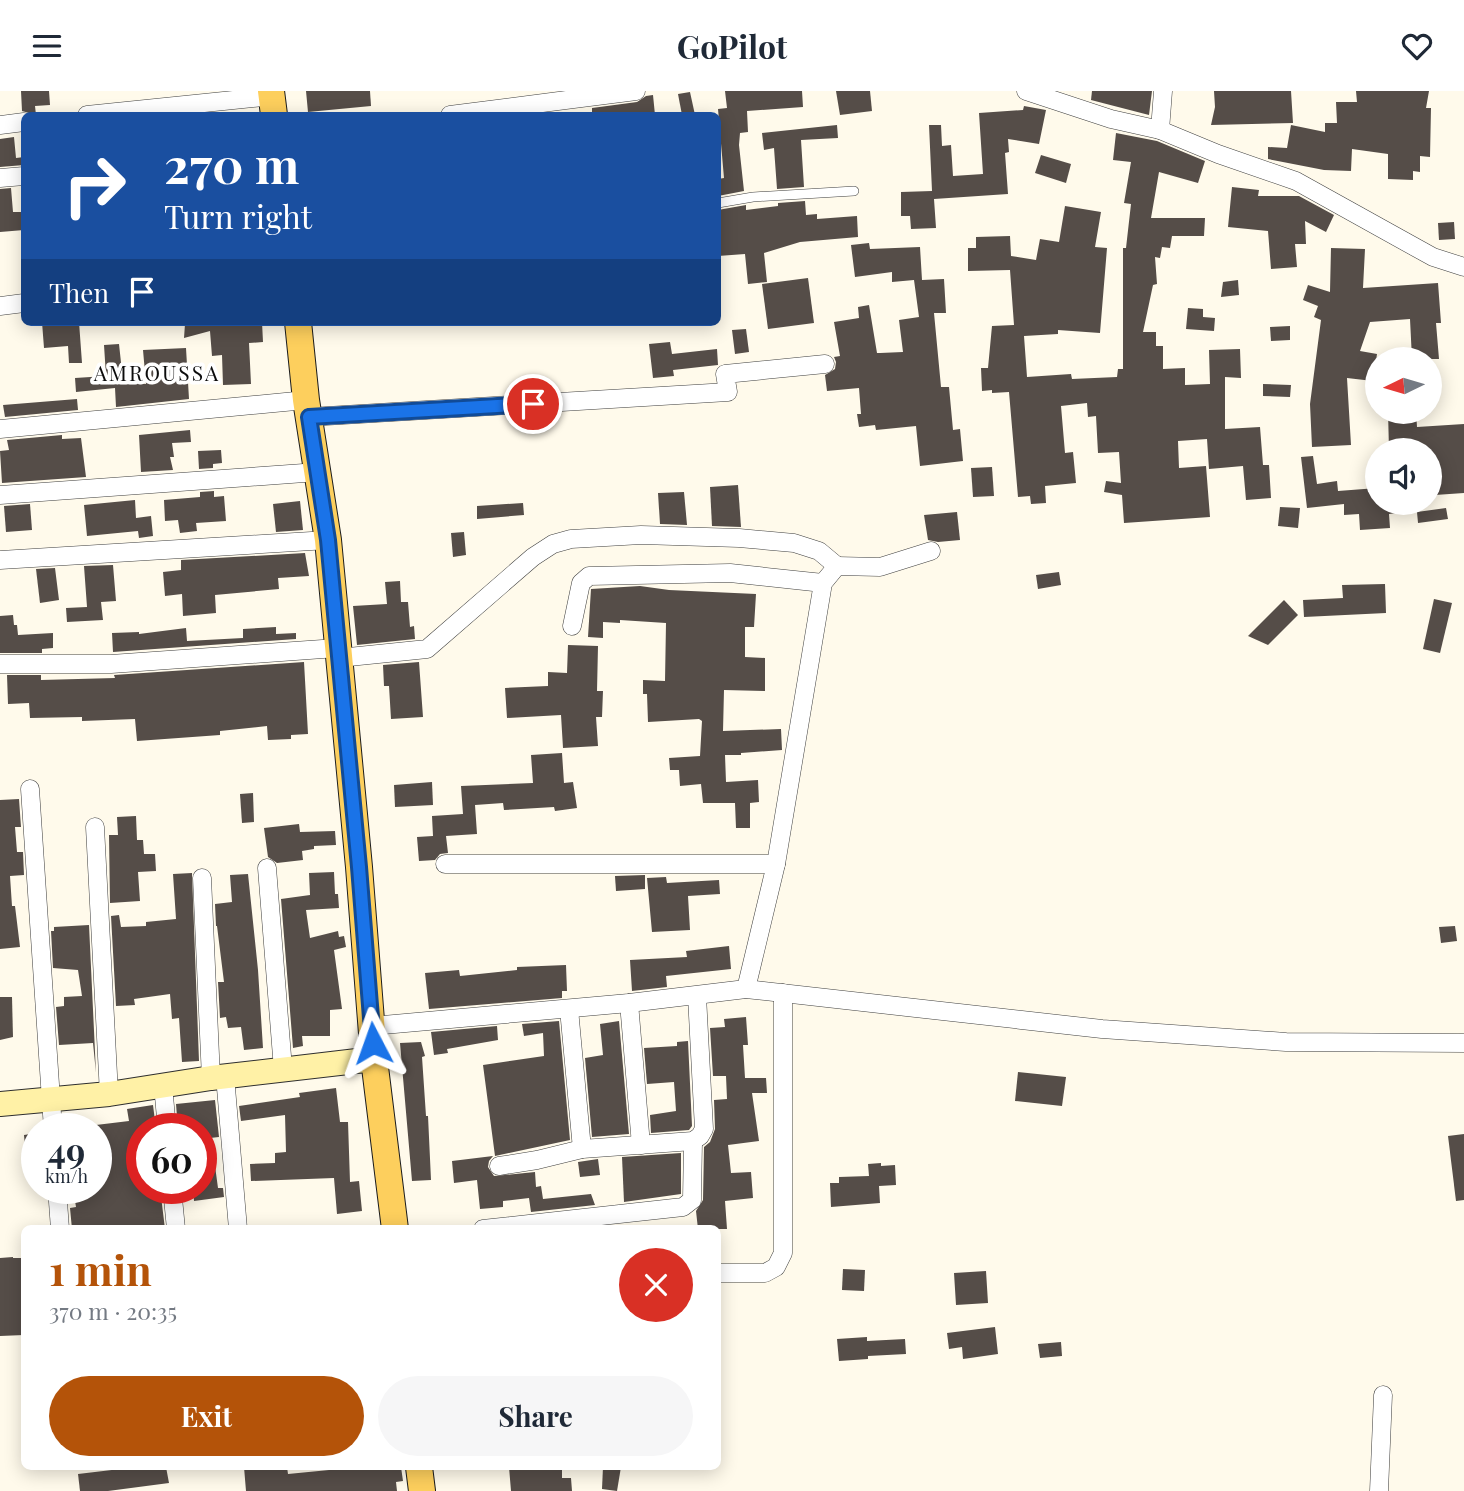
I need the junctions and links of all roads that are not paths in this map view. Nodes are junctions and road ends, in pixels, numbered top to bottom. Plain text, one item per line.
1 (636, 91) edge
2 (1026, 91) edge
3 (1163, 91) edge
4 (272, 101) edge
5 (127, 112) edge
6 (473, 112) edge
7 (21, 122) edge
8 (0, 125) edge
9 (1160, 130) junction
10 (21, 176) edge
11 (0, 178) edge
12 (854, 191) dead end
13 (721, 202) edge
14 (1464, 267) edge
15 (21, 303) edge
16 (0, 306) edge
17 (298, 326) edge
18 (825, 364) dead end
19 (308, 408) junction
20 (0, 429) edge
21 (318, 472) junction
22 (0, 495) edge
23 (328, 540) junction
24 (931, 551) dead end
25 (0, 560) edge
26 (837, 566) junction
27 (823, 583) junction
28 (572, 626) dead end
29 (338, 653) junction
30 (0, 664) edge
31 (30, 789) dead end
32 (95, 827) dead end
33 (445, 864) dead end
34 (776, 864) junction
35 (267, 868) dead end
36 (202, 878) dead end
37 (746, 989) junction
38 (783, 993) junction
39 (697, 996) junction
40 (629, 1003) junction
41 (569, 1009) junction
42 (372, 1026) junction
43 (1464, 1043) edge
44 (374, 1059) junction
45 (283, 1069) junction
46 (218, 1077) junction
47 (163, 1085) junction
48 (110, 1094) junction
49 (51, 1099) junction
50 (0, 1104) edge
51 (52, 1113) edge
52 (166, 1113) edge
53 (693, 1141) junction
54 (641, 1145) junction
55 (582, 1149) junction
56 (499, 1166) dead end
57 (58, 1204) edge
58 (174, 1204) edge
59 (60, 1225) edge
60 (176, 1225) edge
61 (236, 1225) edge
62 (395, 1225) edge
63 (520, 1225) edge
64 (721, 1273) edge
65 (1383, 1395) dead end
66 (419, 1470) edge
67 (422, 1491) edge
68 (1379, 1491) edge

1 - 6 street
2 - 9 street
3 - 9 street
4 - 5 street
7 - 8 street
9 - 14 street
10 - 11 street
12 - 13 lane
15 - 16 street
17 - 19 main road
18 - 19 street
19 - 20 street
19 - 21 main road
21 - 22 street
21 - 23 main road
23 - 25 street
23 - 29 main road
24 - 26 street
26 - 27 street
26 - 29 street
27 - 28 street
27 - 34 street
29 - 30 street
29 - 42 main road
31 - 49 street
32 - 48 street
33 - 34 street
34 - 37 street
35 - 45 street
36 - 46 street
37 - 38 street
37 - 39 street
38 - 43 street
38 - 64 street
39 - 40 street
39 - 53 street
40 - 41 street
40 - 54 street
41 - 42 street
41 - 55 street
42 - 44 main road
44 - 45 main road
44 - 62 main road
45 - 46 main road
46 - 47 main road
46 - 61 street
47 - 48 main road
47 - 52 street
48 - 49 main road
49 - 50 main road
49 - 51 street
53 - 54 street
53 - 63 street
54 - 55 street
55 - 56 street
57 - 59 street
58 - 60 street
65 - 68 street
66 - 67 main road

